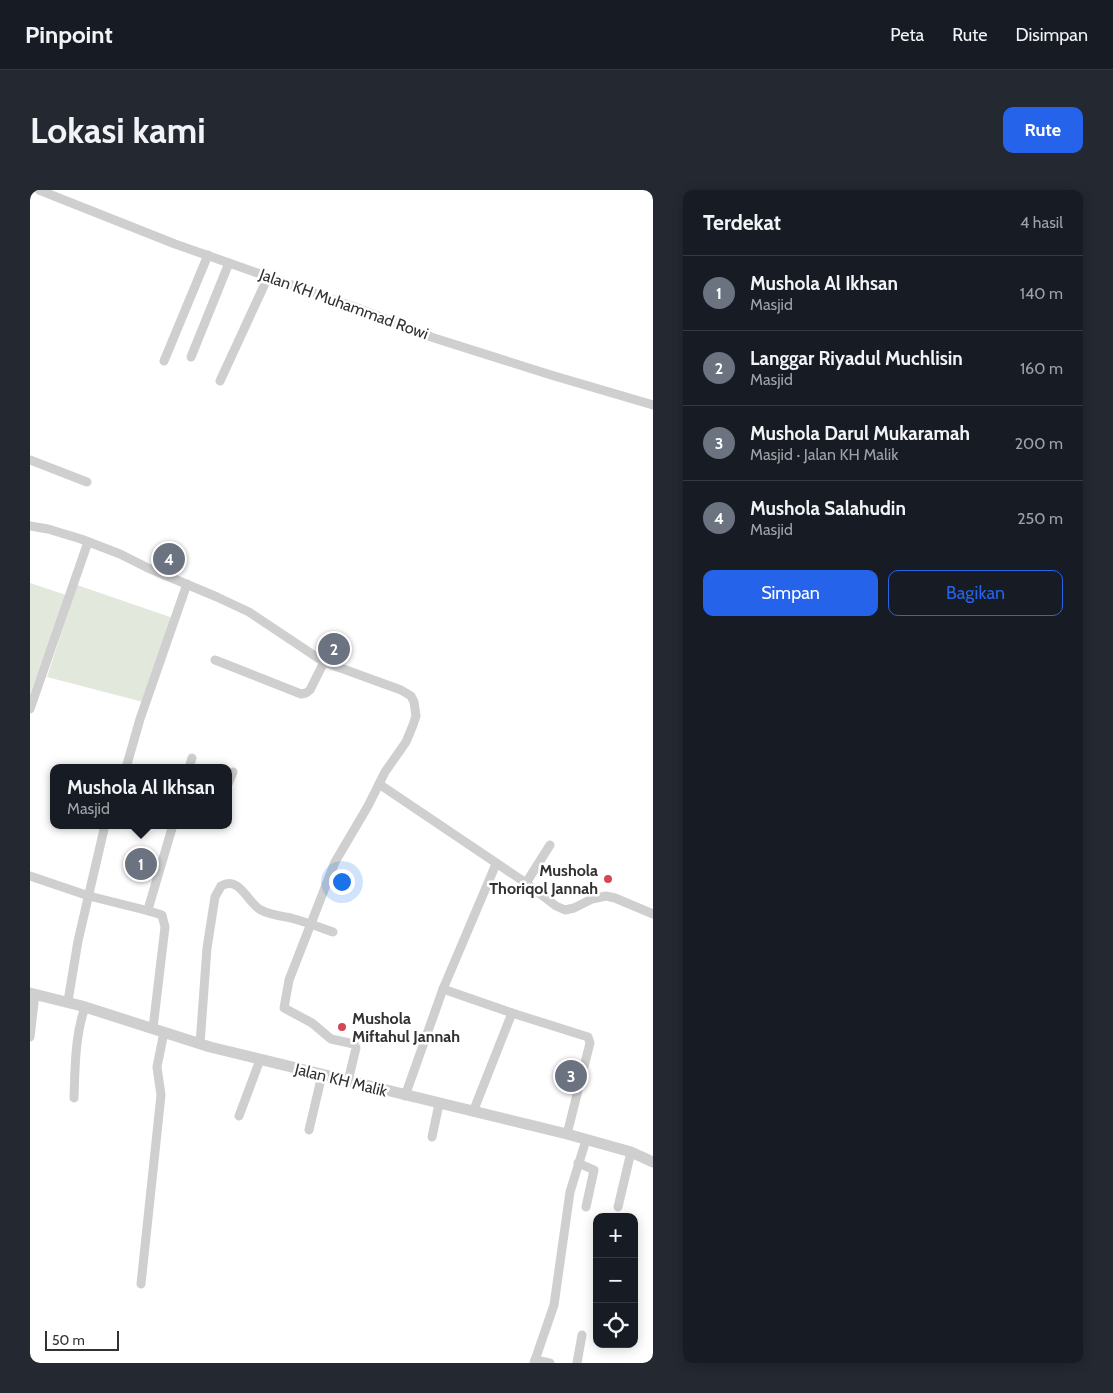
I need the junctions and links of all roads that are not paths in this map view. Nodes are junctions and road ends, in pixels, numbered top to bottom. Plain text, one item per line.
1 (39, 190) edge
2 (208, 255) junction
3 (229, 263) junction
4 (268, 277) junction
5 (191, 357) dead end
6 (164, 362) dead end
7 (220, 381) dead end
8 (653, 405) edge
9 (30, 460) edge
10 (87, 482) dead end
11 (30, 526) edge
12 (88, 542) junction
13 (187, 584) junction
14 (215, 660) dead end
15 (324, 662) junction
16 (30, 709) edge
17 (192, 758) dead end
18 (127, 764) edge
19 (191, 764) edge
20 (379, 784) junction
21 (104, 829) edge
22 (172, 829) edge
23 (550, 845) dead end
24 (496, 864) junction
25 (30, 876) edge
26 (526, 883) junction
27 (89, 896) junction
28 (149, 911) junction
29 (653, 914) edge
30 (310, 923) junction
31 (333, 932) dead end
32 (443, 989) junction
33 (33, 994) edge
34 (68, 1001) junction
35 (85, 1007) junction
36 (512, 1014) junction
37 (158, 1030) junction
38 (30, 1037) edge
39 (200, 1044) junction
40 (260, 1060) junction
41 (322, 1075) junction
42 (348, 1081) junction
43 (405, 1096) junction
44 (74, 1098) dead end
45 (438, 1104) junction
46 (472, 1112) junction
47 (239, 1116) dead end
48 (309, 1130) dead end
49 (567, 1134) junction
50 (432, 1138) dead end
51 (586, 1140) junction
52 (631, 1152) junction
53 (653, 1162) edge
54 (578, 1163) junction
55 (586, 1207) dead end
56 (618, 1207) dead end
57 (142, 1284) dead end
58 (582, 1335) dead end
59 (535, 1362) edge
60 (550, 1363) edge
61 (577, 1363) edge

1 - 2 street, Jalan KH Muhammad Rowi
2 - 3 street, Jalan KH Muhammad Rowi
2 - 6 street
3 - 4 street, Jalan KH Muhammad Rowi
3 - 5 street
4 - 7 street
4 - 8 street, Jalan KH Muhammad Rowi
9 - 10 street
11 - 12 street
12 - 13 street
12 - 16 street
13 - 15 street
13 - 18 street
14 - 15 street
15 - 20 street
17 - 19 street
20 - 24 street
20 - 30 street
21 - 27 street
22 - 28 street
23 - 26 street
24 - 26 street
24 - 32 street
25 - 27 street
26 - 29 street
27 - 28 street
27 - 34 street
28 - 37 street
30 - 31 street
30 - 39 street
30 - 42 street
32 - 36 street
32 - 43 street
33 - 34 street, Jalan KH Malik
33 - 38 street
34 - 35 street, Jalan KH Malik
35 - 37 street, Jalan KH Malik
35 - 44 street
36 - 46 street
36 - 49 street
37 - 39 street, Jalan KH Malik
37 - 57 street
39 - 40 street, Jalan KH Malik
40 - 41 street, Jalan KH Malik
40 - 47 street
41 - 42 street, Jalan KH Malik
41 - 48 street
42 - 43 street, Jalan KH Malik
43 - 45 street, Jalan KH Malik
45 - 46 street, Jalan KH Malik
45 - 50 street
46 - 49 street, Jalan KH Malik
49 - 51 street, Jalan KH Malik
51 - 52 street, Jalan KH Malik
51 - 54 street
52 - 53 street, Jalan KH Malik
52 - 56 street
54 - 55 street
54 - 59 street
58 - 61 street
59 - 60 street

